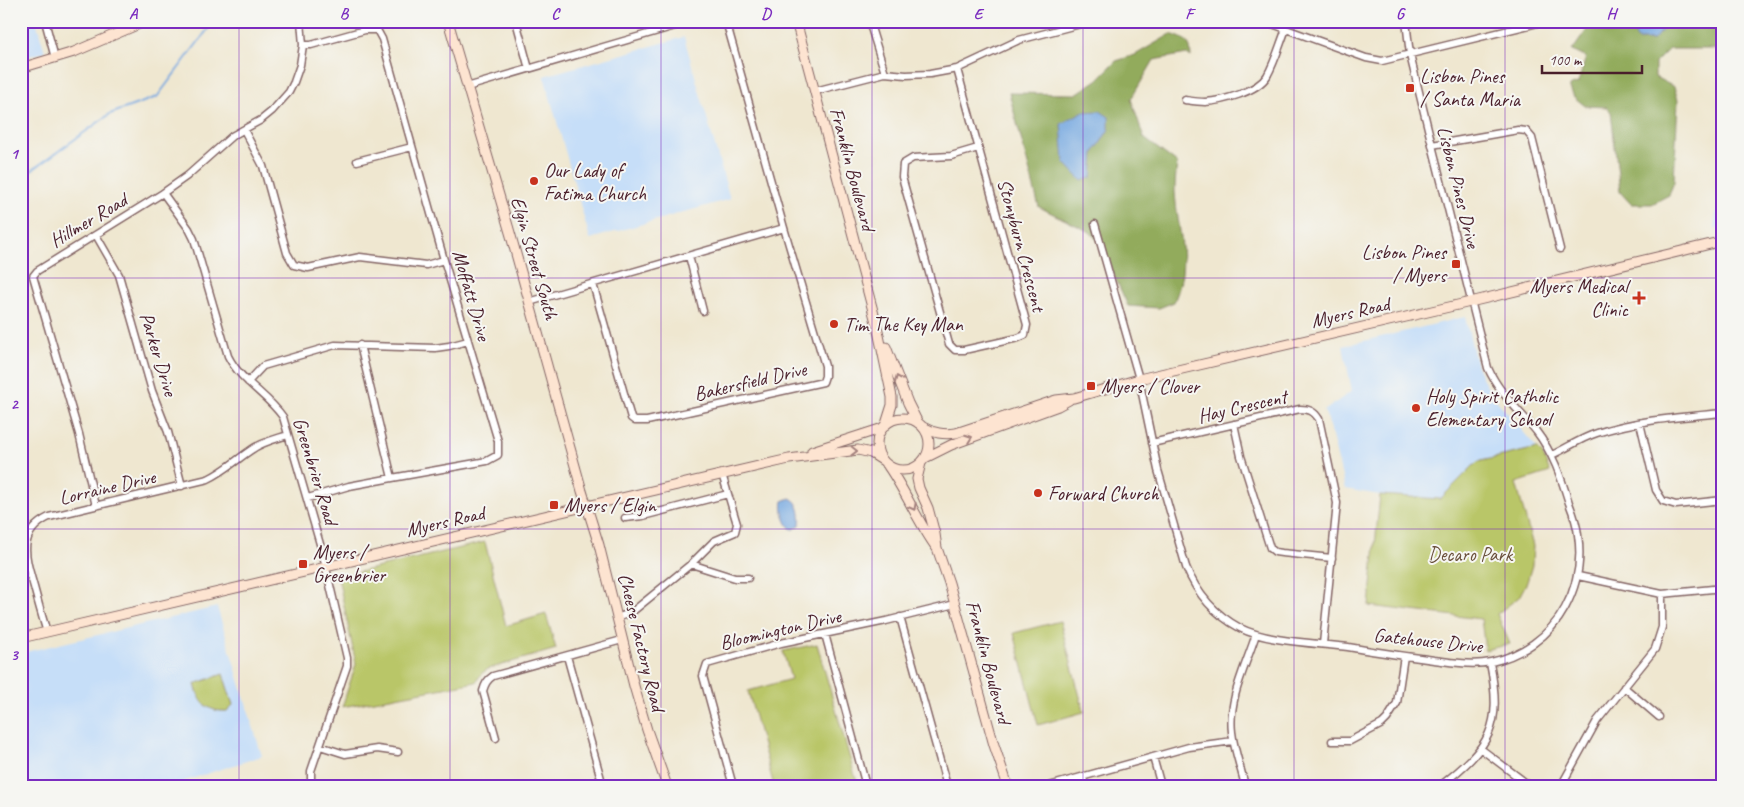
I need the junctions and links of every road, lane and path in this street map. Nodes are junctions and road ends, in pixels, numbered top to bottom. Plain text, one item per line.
1 (45, 21) edge
2 (146, 21) edge
3 (301, 21) edge
4 (448, 21) edge
5 (516, 21) edge
6 (692, 21) edge
7 (726, 21) edge
8 (796, 21) edge
9 (869, 21) edge
10 (1092, 21) edge
11 (1264, 21) edge
12 (1406, 21) edge
13 (1540, 21) edge
14 (1056, 22) edge
15 (1286, 29) junction
16 (1058, 30) junction
17 (303, 45) junction
18 (1410, 54) junction
19 (55, 58) junction
20 (21, 68) edge
21 (529, 69) junction
22 (957, 69) junction
23 (885, 73) junction
24 (467, 88) junction
25 (815, 91) junction
26 (1185, 100) dead end
27 (244, 130) junction
28 (1432, 145) junction
29 (412, 147) junction
30 (978, 148) junction
31 (358, 162) dead end
32 (163, 193) junction
33 (1095, 224) dead end
34 (784, 228) junction
35 (96, 235) junction
36 (1723, 241) edge
37 (1560, 249) dead end
38 (689, 256) junction
39 (444, 260) junction
40 (593, 284) junction
41 (529, 302) junction
42 (1471, 302) junction
43 (703, 311) dead end
44 (877, 326) junction
45 (468, 341) junction
46 (360, 345) junction
47 (1139, 379) junction
48 (248, 382) junction
49 (1074, 398) junction
50 (1723, 413) edge
51 (1640, 423) junction
52 (1234, 424) junction
53 (920, 425) junction
54 (884, 426) junction
55 (288, 435) junction
56 (1152, 443) junction
57 (1552, 455) junction
58 (789, 458) junction
59 (923, 461) junction
60 (885, 463) junction
61 (722, 474) junction
62 (392, 478) junction
63 (182, 486) junction
64 (728, 494) junction
65 (308, 498) junction
66 (1723, 500) edge
67 (96, 506) junction
68 (586, 506) junction
69 (625, 518) dead end
70 (937, 548) junction
71 (1332, 558) junction
72 (691, 564) junction
73 (24, 566) edge
74 (326, 566) junction
75 (1578, 576) junction
76 (748, 578) dead end
77 (1723, 588) edge
78 (1662, 594) junction
79 (955, 604) junction
80 (900, 617) junction
81 (617, 618) junction
82 (47, 632) junction
83 (825, 634) junction
84 (1256, 634) junction
85 (21, 638) edge
86 (622, 640) junction
87 (1324, 644) junction
88 (567, 656) junction
89 (1404, 656) junction
90 (1490, 663) junction
91 (1624, 687) junction
92 (1659, 717) dead end
93 (496, 738) dead end
94 (1332, 741) dead end
95 (1233, 742) junction
96 (320, 746) junction
97 (1481, 749) junction
98 (398, 752) dead end
99 (1153, 757) junction
100 (1083, 776) junction
101 (311, 786) edge
102 (603, 786) edge
103 (667, 786) edge
104 (733, 786) edge
105 (866, 786) edge
106 (947, 786) edge
107 (1008, 786) edge
108 (1049, 786) edge
109 (1085, 786) edge
110 (1161, 786) edge
111 (1245, 786) edge
112 (1440, 786) edge
113 (1530, 786) edge
114 (1561, 786) edge

1 - 19 street
2 - 19 main road
3 - 17 street, Hillmer Road
4 - 24 main road, Elgin Street South
5 - 21 street
6 - 21 street
7 - 34 street, Bakersfield Drive
8 - 25 main road, Franklin Boulevard
9 - 23 street
10 - 16 street
11 - 15 street
12 - 18 street, Lisbon Pines Drive
13 - 18 street
14 - 16 street
15 - 18 street
15 - 26 street
16 - 22 street
17 - 27 street, Hillmer Road
17 - 29 street, Moffatt Drive
18 - 28 street, Lisbon Pines Drive
19 - 20 main road
21 - 24 street
22 - 23 street
22 - 30 street, Stonyburn Crescent
23 - 25 street
24 - 41 main road, Elgin Street South
25 - 44 main road, Franklin Boulevard
27 - 32 street, Hillmer Road
27 - 39 street
28 - 37 street
28 - 42 street, Lisbon Pines Drive
29 - 31 street
29 - 39 street, Moffatt Drive
30 - 30 street, Stonyburn Crescent
32 - 35 street, Hillmer Road
32 - 48 street, Greenbrier Road
33 - 47 street, Gatehouse Drive
34 - 38 street
34 - 40 street, Bakersfield Drive
35 - 63 street, Parker Drive
35 - 67 street, Hillmer Road
36 - 42 main road, Myers Road
38 - 40 street
38 - 43 street
39 - 45 street, Moffatt Drive
40 - 41 street
41 - 68 main road, Elgin Street South
42 - 47 main road, Myers Road
42 - 57 street, Gatehouse Drive
53 -> 44 main road, Franklin Boulevard
44 - 54 main road, Franklin Boulevard
45 - 46 street
45 - 62 street, Moffatt Drive
46 - 48 street
46 - 62 street
47 - 49 main road, Myers Road
47 - 56 street, Gatehouse Drive
48 - 55 street, Greenbrier Road
49 - 53 main road, Myers Road
59 -> 49 main road, Myers Road
50 - 51 street
51 - 57 street
51 - 66 street
52 - 56 street, Hay Crescent
52 - 71 street
52 - 71 street, Hay Crescent
53 - 54 main road
53 - 59 main road
54 - 58 main road, Myers Road
54 - 60 main road
55 - 63 street, Lorraine Drive
55 - 65 street, Greenbrier Road
56 - 84 street, Gatehouse Drive
57 - 75 street, Gatehouse Drive
58 -> 60 main road, Myers Road
58 - 61 main road, Myers Road
59 - 60 main road
59 - 70 main road, Franklin Boulevard
60 -> 70 main road, Franklin Boulevard
61 - 64 street
61 - 68 main road, Myers Road
62 - 65 street, Moffatt Drive
63 - 67 street, Lorraine Drive
64 - 69 street
64 - 72 street
65 - 74 street, Greenbrier Road
67 - 73 street, Lorraine Drive
68 - 74 main road, Myers Road
68 - 81 main road, Cheese Factory Road
70 - 79 main road, Franklin Boulevard
71 - 87 street, Hay Crescent
72 - 76 street
72 - 81 street
73 - 82 street, Lorraine Drive
74 - 82 main road, Myers Road
74 - 96 street, Greenbrier Road
75 - 78 street
75 - 90 street, Gatehouse Drive
77 - 78 street
78 - 91 street
79 - 80 street, Bloomington Drive
79 - 107 main road, Franklin Boulevard
80 - 83 street, Bloomington Drive
80 - 106 street
81 - 86 main road, Cheese Factory Road
82 - 85 main road, Myers Road
83 - 104 street, Bloomington Drive
83 - 105 street
84 - 87 street, Gatehouse Drive
84 - 95 street
86 - 88 street
86 - 103 main road, Cheese Factory Road
87 - 89 street, Gatehouse Drive
88 - 93 street
88 - 102 street
89 - 90 street, Gatehouse Drive
89 - 94 street
90 - 97 street
91 - 92 street
91 - 114 street
95 - 99 street
95 - 111 street
96 - 98 street
96 - 101 street, Greenbrier Road
97 - 112 street
97 - 113 street
99 - 100 street
99 - 110 street
100 - 108 street
100 - 109 street

